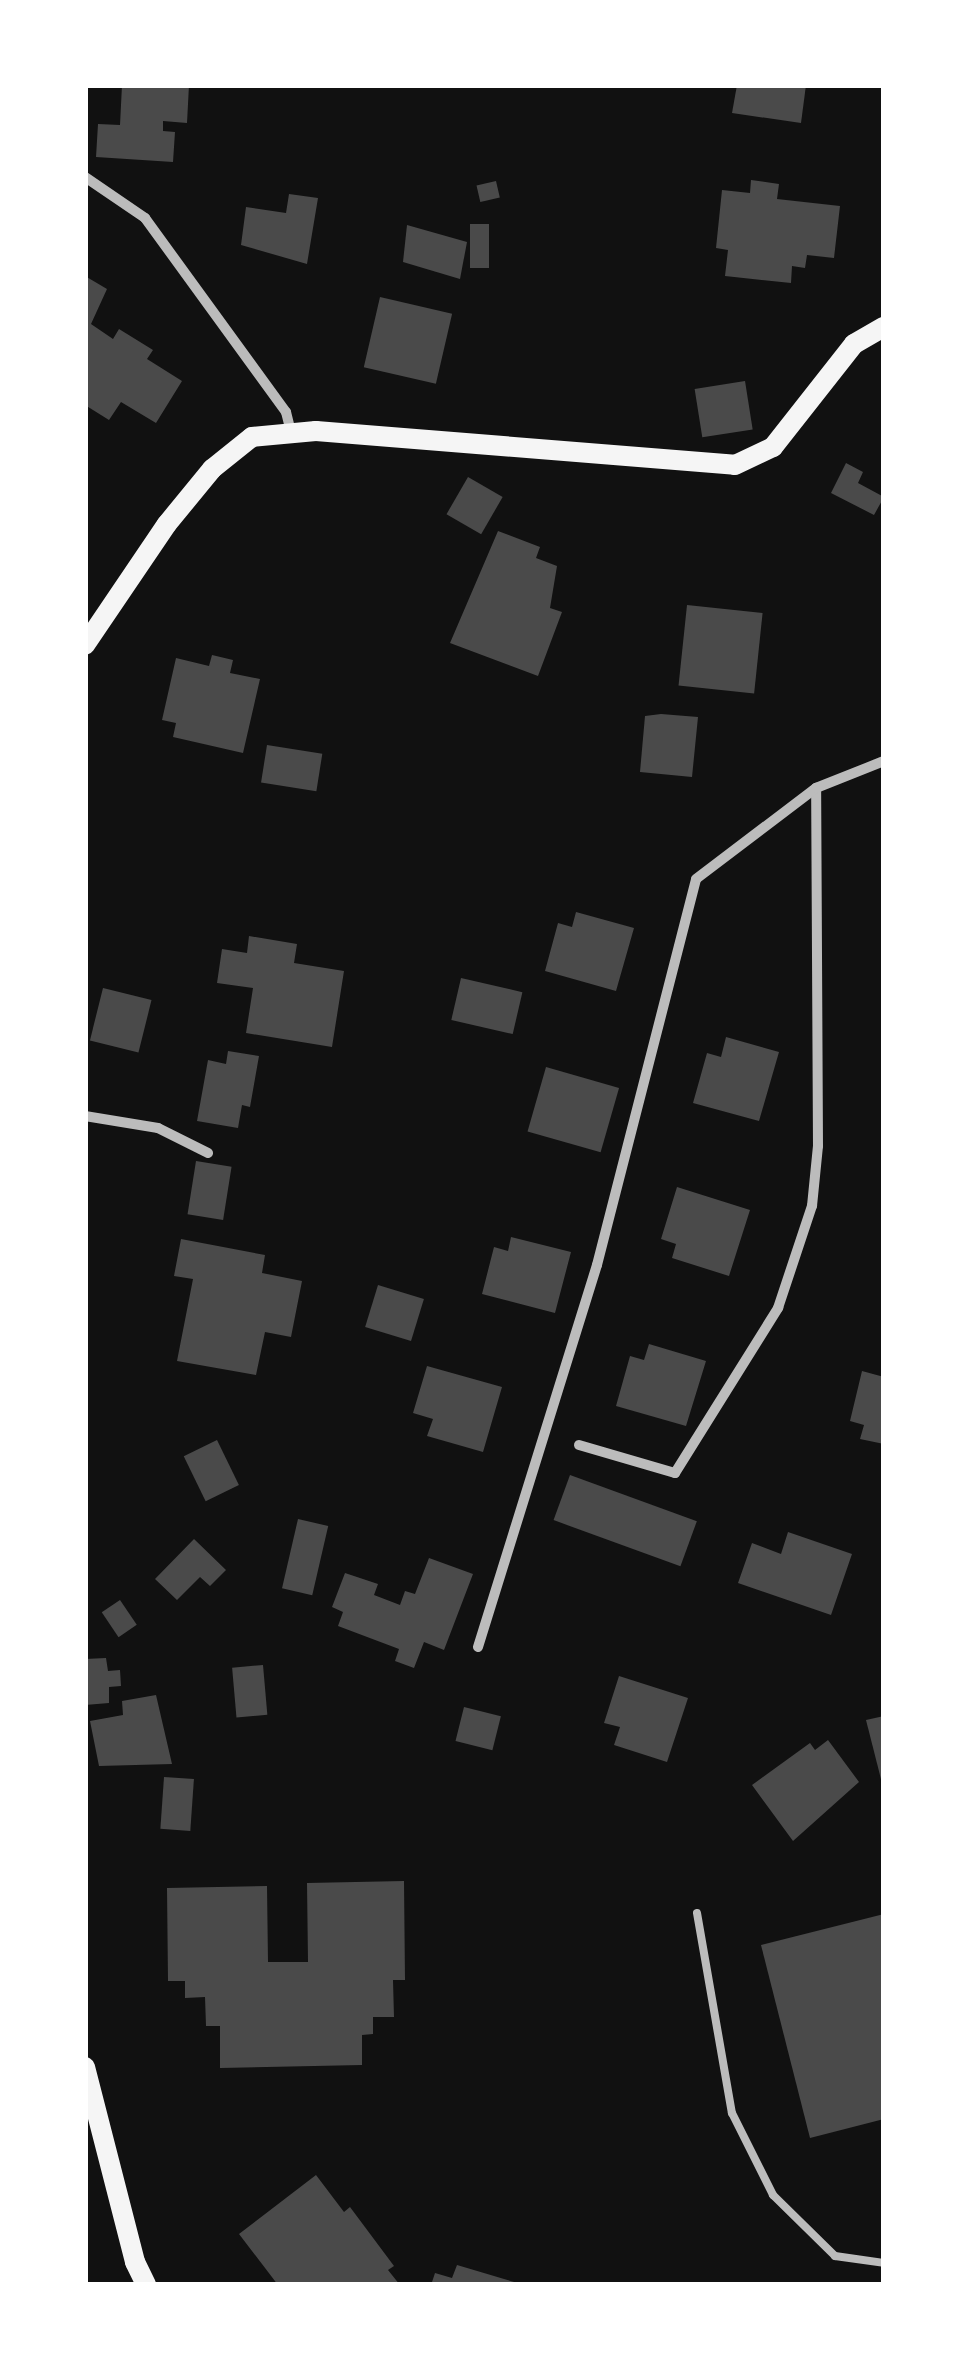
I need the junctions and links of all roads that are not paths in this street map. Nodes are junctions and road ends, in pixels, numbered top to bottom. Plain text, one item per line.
1 (85, 177) edge
2 (884, 326) edge
3 (291, 432) junction
4 (85, 644) edge
5 (884, 760) edge
6 (816, 788) junction
7 (85, 1116) edge
8 (208, 1153) dead end
9 (579, 1445) dead end
10 (478, 1647) dead end
11 (697, 1913) dead end
12 (85, 2067) edge
13 (884, 2263) edge
14 (146, 2285) edge

1 - 3 street
2 - 3 main road
3 - 4 main road
5 - 6 street
6 - 9 street
6 - 10 street
7 - 8 street
11 - 13 lane
12 - 14 main road

